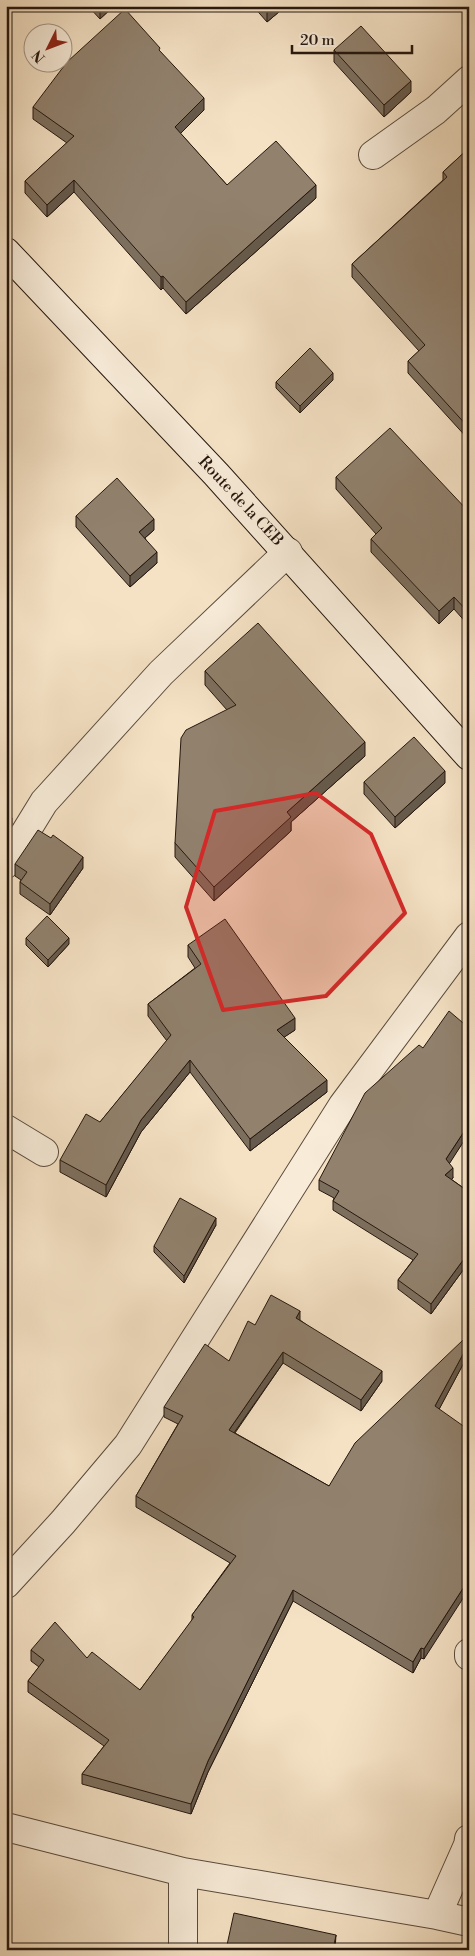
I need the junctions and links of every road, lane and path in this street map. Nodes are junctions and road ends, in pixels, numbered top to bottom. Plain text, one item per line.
1 (469, 80) edge
2 (373, 155) dead end
3 (6, 252) edge
4 (288, 552) junction
5 (466, 747) edge
6 (6, 864) edge
7 (469, 936) edge
8 (6, 1130) edge
9 (44, 1152) dead end
10 (6, 1584) edge
11 (6, 1827) edge
12 (469, 1839) edge
13 (182, 1872) junction
14 (437, 1915) junction
15 (469, 1922) edge
16 (183, 1950) edge

1 - 2 street
3 - 4 street, Route de la CEB
4 - 5 street, Route de la CEB
4 - 6 street
7 - 10 street
8 - 9 street
11 - 13 street
12 - 14 street
13 - 14 street
13 - 16 street
14 - 15 street

